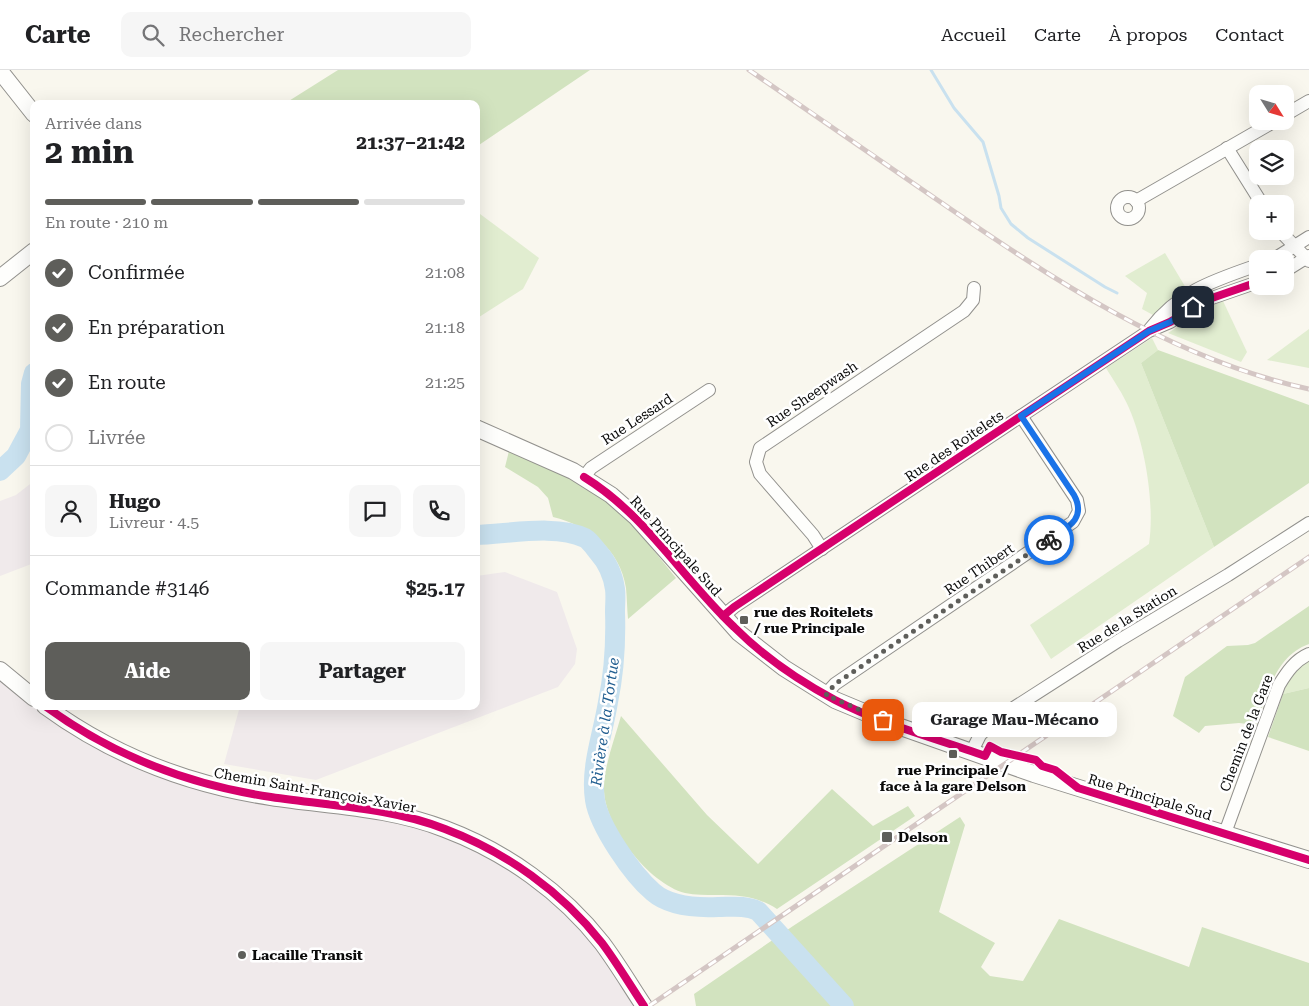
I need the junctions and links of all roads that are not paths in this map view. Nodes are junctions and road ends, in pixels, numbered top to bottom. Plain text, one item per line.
1 (0, 71) edge
2 (1309, 101) edge
3 (30, 109) edge
4 (1294, 110) edge
5 (1259, 130) edge
6 (1228, 148) junction
7 (1257, 195) edge
8 (1136, 201) dead end
9 (1309, 237) edge
10 (1288, 240) edge
11 (1294, 247) junction
12 (1289, 250) edge
13 (30, 255) edge
14 (1308, 258) edge
15 (1294, 266) edge
16 (1249, 268) edge
17 (0, 278) edge
18 (1249, 285) edge
19 (974, 288) dead end
20 (1149, 331) junction
21 (710, 390) dead end
22 (1021, 416) junction
23 (480, 430) edge
24 (584, 477) junction
25 (1309, 522) edge
26 (822, 549) junction
27 (723, 616) junction
28 (1309, 654) edge
29 (0, 670) edge
30 (30, 695) edge
31 (826, 695) junction
32 (51, 710) edge
33 (972, 751) junction
34 (1225, 833) junction
35 (1309, 860) edge
36 (644, 1006) edge

1 - 3 street
2 - 4 street
5 - 6 street
6 - 7 street
6 - 8 street
9 - 11 street
10 - 11 street
11 - 12 street
11 - 14 street
13 - 17 street
14 - 15 street
16 - 20 street, Rue des Roitelets
18 - 20 street, Rue des Roitelets
19 - 26 street, Rue Sheepwash
20 - 22 street, Rue des Roitelets
21 - 24 street, Rue Lessard
22 - 26 street, Rue des Roitelets
22 - 31 street, Rue Thibert
23 - 24 street, Rue Principale Sud
24 - 27 street, Rue Principale Sud
25 - 33 street, Rue de la Station
26 - 27 street, Rue des Roitelets
27 - 31 street, Rue Principale Sud
28 - 34 street, Chemin de la Gare
29 - 30 street
31 - 33 street, Rue Principale Sud
32 - 36 street, Chemin Saint-François-Xavier
33 - 34 street, Rue Principale Sud
34 - 35 street, Rue Principale Sud

